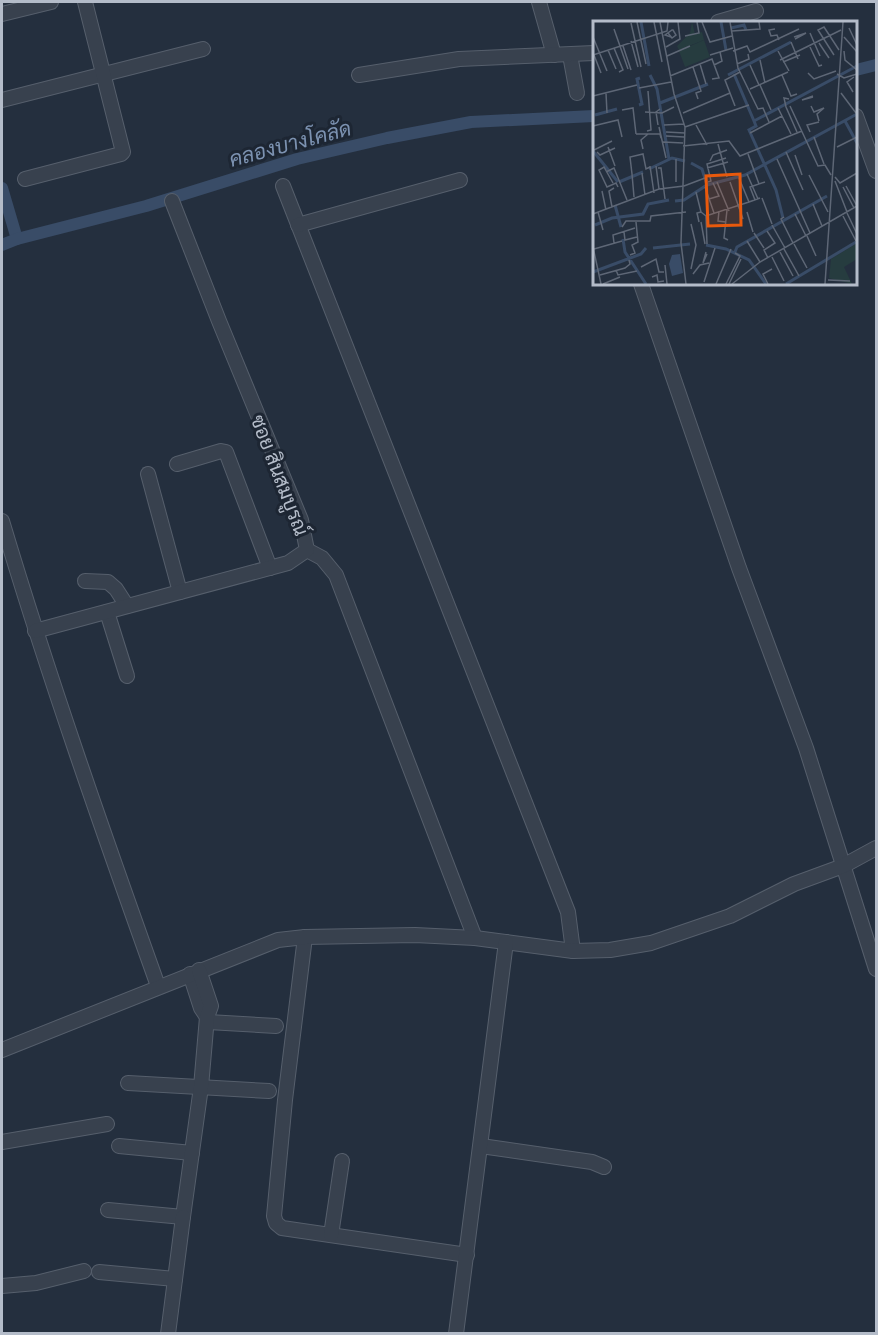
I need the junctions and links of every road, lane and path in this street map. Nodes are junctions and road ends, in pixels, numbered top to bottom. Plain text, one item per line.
1 (51, 2) edge
2 (85, 2) edge
3 (539, 2) edge
4 (756, 11) dead end
5 (2, 14) edge
6 (721, 21) edge
7 (203, 49) dead end
8 (593, 53) edge
9 (554, 55) junction
10 (570, 55) junction
11 (104, 75) junction
12 (359, 75) dead end
13 (577, 93) dead end
14 (2, 100) edge
15 (857, 121) edge
16 (876, 171) edge
17 (25, 179) dead end
18 (460, 180) dead end
19 (283, 186) dead end
20 (172, 201) dead end
21 (298, 225) junction
22 (641, 285) edge
23 (177, 464) dead end
24 (147, 474) dead end
25 (2, 521) edge
26 (307, 550) junction
27 (270, 568) junction
28 (85, 581) dead end
29 (180, 592) junction
30 (127, 606) junction
31 (107, 612) junction
32 (35, 631) junction
33 (127, 676) dead end
34 (876, 848) edge
35 (843, 866) junction
36 (304, 937) junction
37 (475, 938) junction
38 (506, 942) junction
39 (573, 951) junction
40 (876, 969) edge
41 (195, 972) junction
42 (158, 986) junction
43 (208, 1019) junction
44 (276, 1026) dead end
45 (2, 1050) edge
46 (128, 1083) dead end
47 (201, 1087) junction
48 (269, 1091) dead end
49 (107, 1124) dead end
50 (2, 1142) edge
51 (119, 1146) dead end
52 (481, 1146) junction
53 (192, 1153) junction
54 (342, 1161) dead end
55 (604, 1167) dead end
56 (108, 1209) dead end
57 (183, 1217) junction
58 (331, 1235) junction
59 (467, 1255) junction
60 (84, 1271) dead end
61 (99, 1272) dead end
62 (175, 1279) junction
63 (2, 1286) edge
64 (168, 1334) edge
65 (456, 1334) edge

1 - 5 street
2 - 11 street
3 - 9 street
4 - 6 street
7 - 11 street
8 - 10 street
9 - 10 street
9 - 12 street
10 - 13 street
11 - 14 street
11 - 17 street
15 - 16 street
18 - 21 street
19 - 21 street
20 - 26 street, ซอย สินสมบูรณ์
21 - 39 street
22 - 35 street
23 - 27 street
24 - 29 street
25 - 32 street
26 - 27 street, ซอย สินสมบูรณ์
26 - 37 street
27 - 29 street, ซอย สินสมบูรณ์
28 - 30 street
29 - 30 street, ซอย สินสมบูรณ์
30 - 31 street, ซอย สินสมบูรณ์
31 - 32 street, ซอย สินสมบูรณ์
31 - 33 street
32 - 42 street
34 - 35 street
35 - 39 street
35 - 40 street
36 - 37 street
36 - 41 street
36 - 58 street
37 - 38 street
38 - 39 street
38 - 52 street
41 - 42 street
41 - 43 street
42 - 45 street
43 - 44 street
43 - 47 street
46 - 47 street
47 - 48 street
47 - 53 street
49 - 50 street
51 - 53 street
52 - 55 street
52 - 59 street
53 - 57 street
54 - 58 street
56 - 57 street
57 - 62 street
58 - 59 street
59 - 65 street
60 - 63 street
61 - 62 street
62 - 64 street

